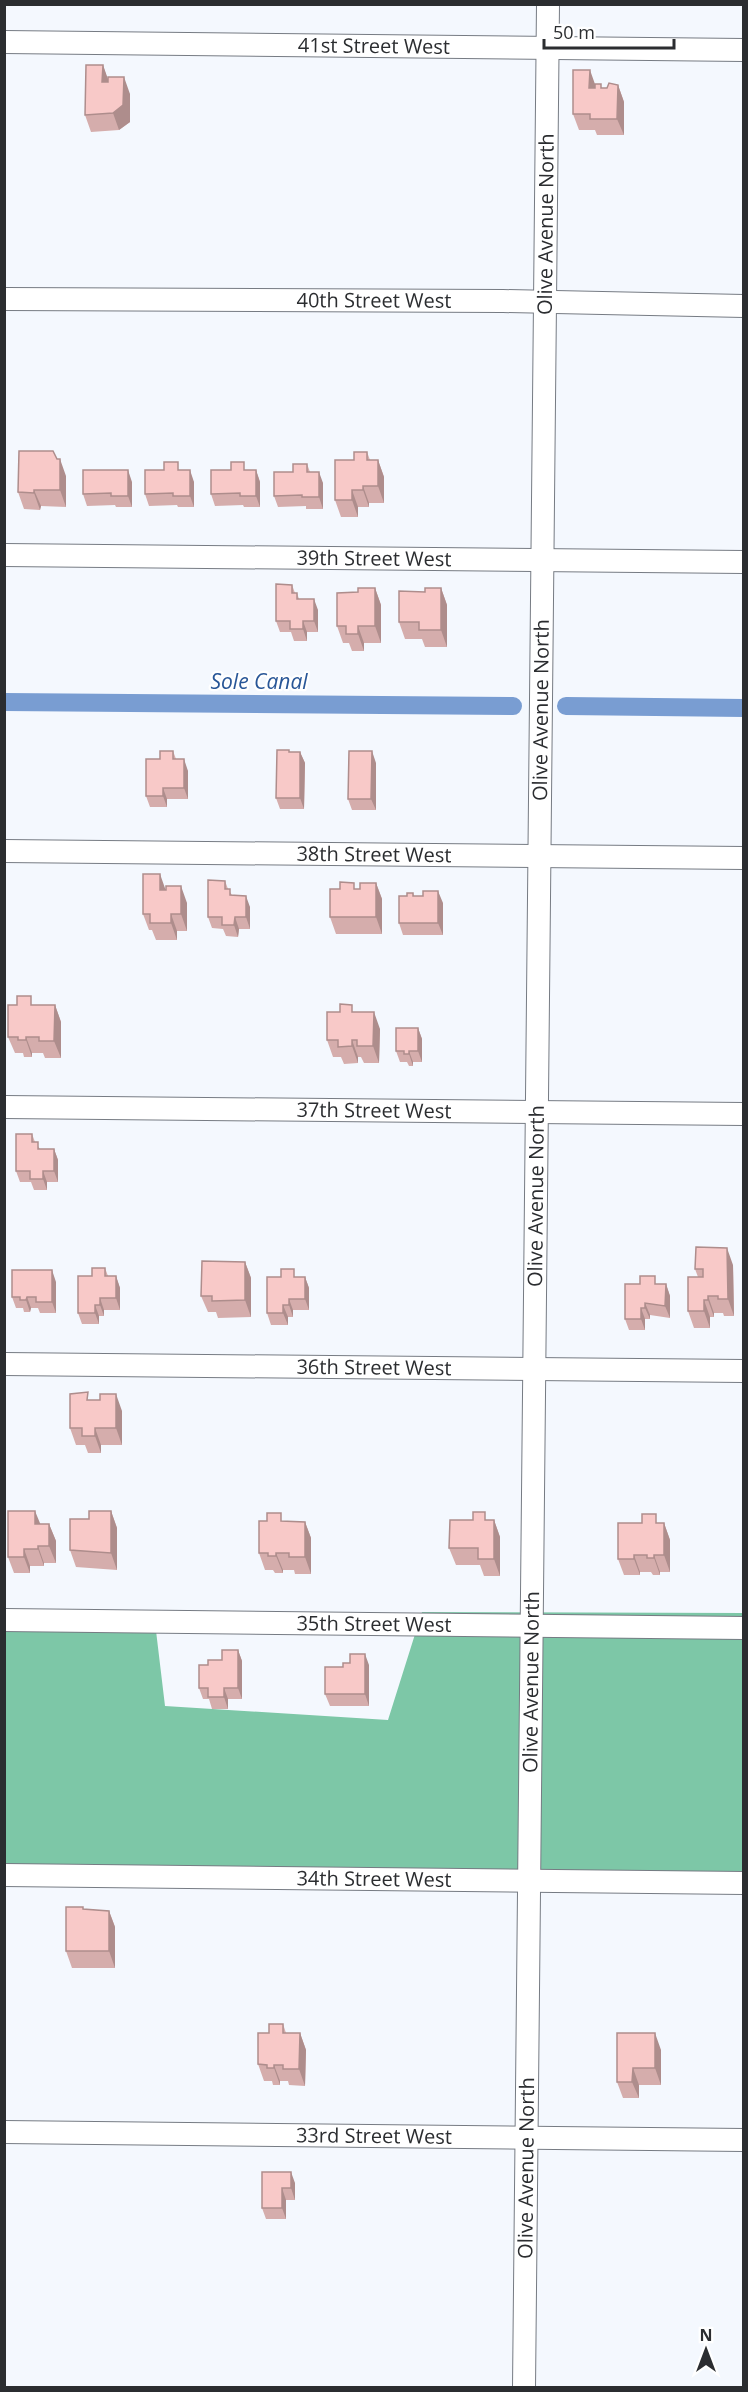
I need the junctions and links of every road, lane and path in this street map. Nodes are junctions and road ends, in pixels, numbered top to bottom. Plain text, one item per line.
1 (548, 4) edge
2 (4, 42) edge
3 (547, 48) junction
4 (744, 50) edge
5 (4, 299) edge
6 (545, 302) junction
7 (744, 306) edge
8 (4, 555) edge
9 (542, 560) junction
10 (744, 562) edge
11 (4, 851) edge
12 (539, 855) junction
13 (744, 858) edge
14 (4, 1107) edge
15 (536, 1112) junction
16 (744, 1114) edge
17 (4, 1364) edge
18 (534, 1370) junction
19 (744, 1371) edge
20 (4, 1620) edge
21 (531, 1626) junction
22 (744, 1628) edge
23 (4, 1875) edge
24 (529, 1881) junction
25 (744, 1883) edge
26 (4, 2132) edge
27 (526, 2137) junction
28 (744, 2140) edge
29 (524, 2388) edge

1 - 3 street, Olive Avenue North
2 - 3 street, 41st Street West
3 - 4 street, 41st Street West
3 - 6 street, Olive Avenue North
5 - 6 street, 40th Street West
6 - 7 street, 40th Street West
6 - 9 street, Olive Avenue North
8 - 9 street, 39th Street West
9 - 10 street, 39th Street West
9 - 12 street, Olive Avenue North
11 - 12 street, 38th Street West
12 - 13 street, 38th Street West
12 - 15 street, Olive Avenue North
14 - 15 street, 37th Street West
15 - 16 street, 37th Street West
15 - 18 street, Olive Avenue North
17 - 18 street, 36th Street West
18 - 19 street, 36th Street West
18 - 21 street, Olive Avenue North
20 - 21 street, 35th Street West
21 - 22 street, 35th Street West
21 - 24 street, Olive Avenue North
23 - 24 street, 34th Street West
24 - 25 street, 34th Street West
24 - 27 street, Olive Avenue North
26 - 27 street, 33rd Street West
27 - 28 street, 33rd Street West
27 - 29 street, Olive Avenue North

